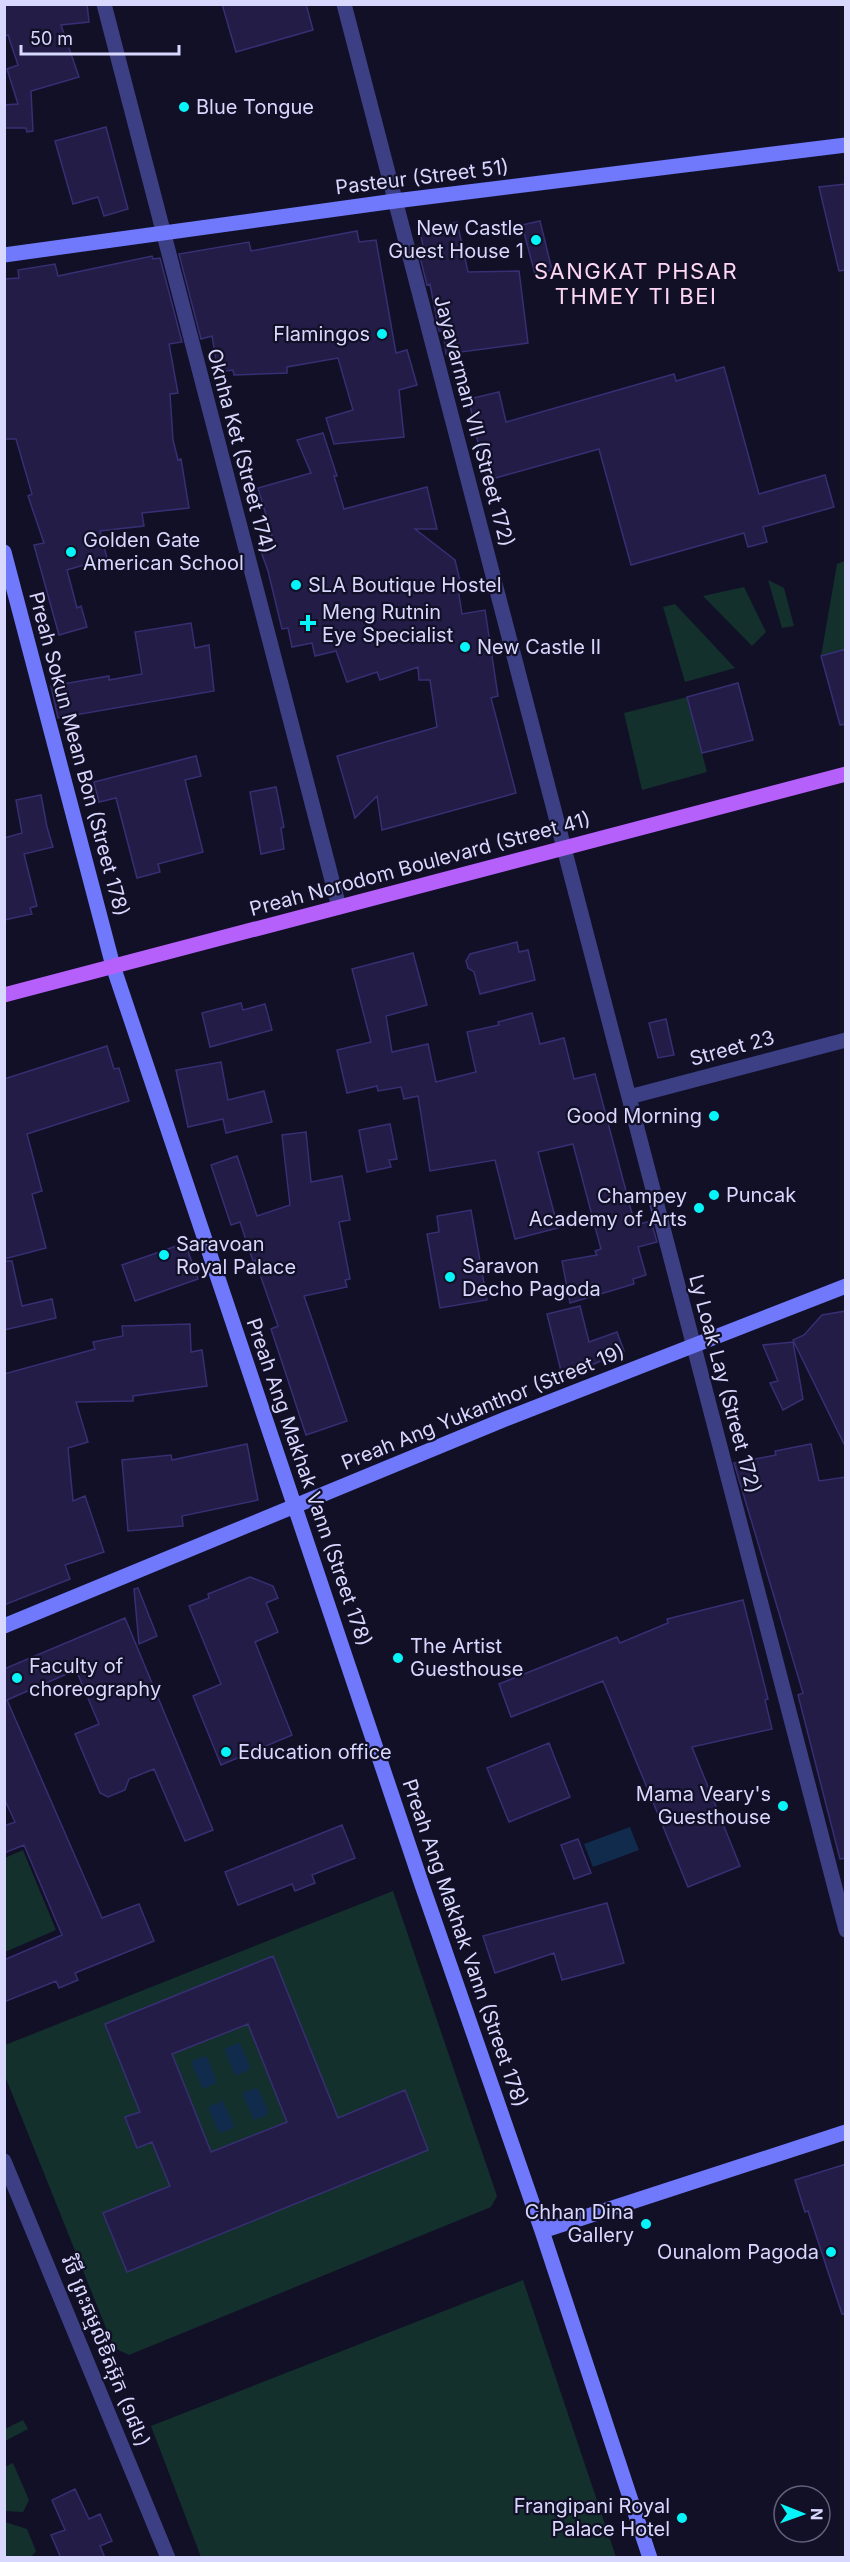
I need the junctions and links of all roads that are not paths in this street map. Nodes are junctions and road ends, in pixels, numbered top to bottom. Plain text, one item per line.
1 (104, 4) edge
2 (344, 4) edge
3 (846, 145) edge
4 (395, 201) junction
5 (163, 233) junction
6 (4, 255) edge
7 (4, 552) edge
8 (846, 774) edge
9 (564, 848) junction
10 (339, 907) junction
11 (113, 966) junction
12 (4, 995) edge
13 (846, 1040) edge
14 (629, 1097) junction
15 (846, 1286) edge
16 (694, 1346) junction
17 (295, 1505) junction
18 (4, 1626) edge
19 (846, 1930) edge
20 (846, 2132) edge
21 (4, 2161) edge
22 (542, 2231) junction
23 (168, 2558) edge
24 (650, 2558) edge

1 - 5 street, Oknha Ket (Street 174)
2 - 4 street, Jayavarman VII (Street 172)
3 - 4 street, Pasteur (Street 51)
4 - 5 street, Pasteur (Street 51)
4 - 9 street, Jayavarman VII (Street 172)
5 - 6 street, Pasteur (Street 51)
5 - 10 street, Oknha Ket (Street 174)
7 - 11 street, Preah Sokun Mean Bon (Street 178)
8 - 9 main road, Preah Norodom Boulevard (Street 41)
9 - 10 main road, Preah Norodom Boulevard (Street 41)
9 - 14 street, Ly Loak Lay (Street 172)
10 - 11 main road, Preah Norodom Boulevard (Street 41)
11 - 12 main road, Preah Norodom Boulevard (Street 41)
11 - 17 street, Preah Ang Makhak Vann (Street 178)
13 - 14 street, Street 23
14 - 16 street, Ly Loak Lay (Street 172)
15 - 16 street, Preah Ang Yukanthor (Street 19)
16 - 17 street, Preah Ang Yukanthor (Street 19)
16 - 19 street, Ly Loak Lay (Street 172)
17 - 18 street, Preah Ang Yukanthor (Street 19)
17 - 22 street, Preah Ang Makhak Vann (Street 178)
20 - 22 street
21 - 23 street, វិថី ព្រះធម្មលិខិតអ៊ុក (១៨៤)
22 - 24 street, Preah Ang Makhak Vann (Street 178)

